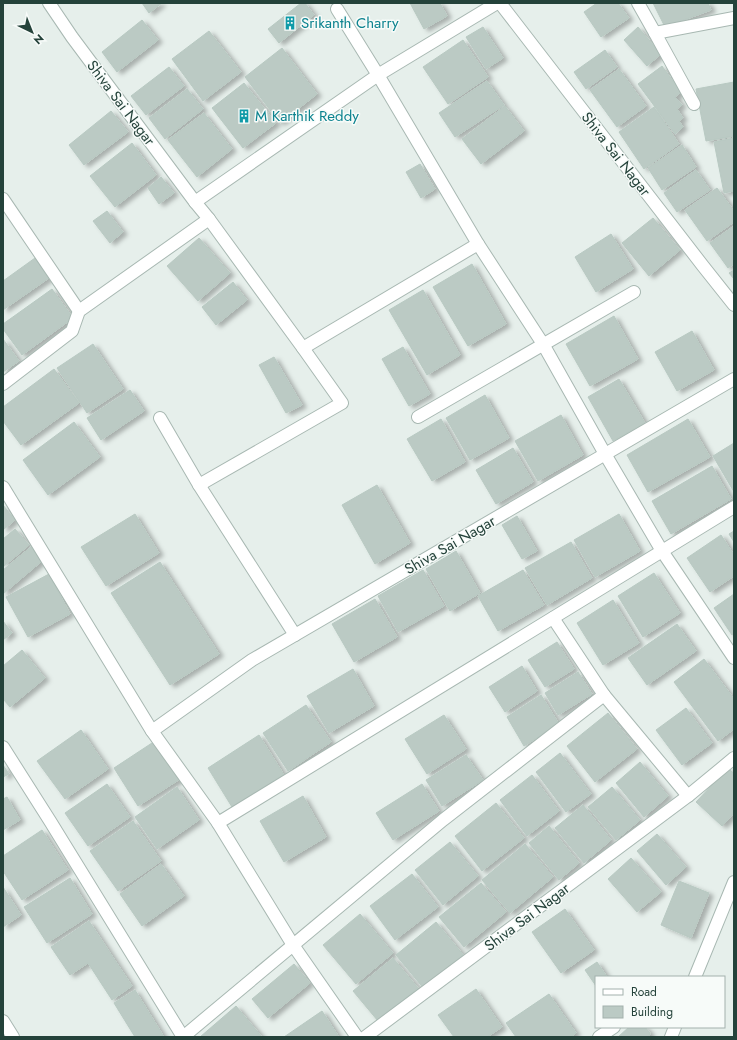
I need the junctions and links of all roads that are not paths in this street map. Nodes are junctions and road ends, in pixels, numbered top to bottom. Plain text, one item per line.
1 (49, 3) edge
2 (496, 3) edge
3 (500, 3) edge
4 (638, 3) edge
5 (337, 8) dead end
6 (734, 18) edge
7 (655, 33) junction
8 (378, 75) junction
9 (694, 104) dead end
10 (3, 199) edge
11 (195, 202) junction
12 (209, 219) junction
13 (478, 244) junction
14 (634, 292) dead end
15 (734, 304) edge
16 (79, 311) junction
17 (543, 344) junction
18 (303, 348) junction
19 (734, 379) edge
20 (3, 384) edge
21 (418, 417) dead end
22 (160, 418) dead end
23 (605, 454) junction
24 (199, 485) junction
25 (3, 487) edge
26 (734, 507) edge
27 (662, 551) junction
28 (553, 618) junction
29 (295, 635) junction
30 (734, 658) edge
31 (604, 695) junction
32 (152, 731) junction
33 (3, 747) edge
34 (734, 758) edge
35 (688, 796) junction
36 (218, 824) junction
37 (734, 882) edge
38 (293, 945) junction
39 (695, 976) edge
40 (3, 1021) edge
41 (613, 1028) edge
42 (13, 1037) edge
43 (183, 1037) edge
44 (357, 1037) edge
45 (365, 1037) edge
46 (600, 1037) edge

1 - 11 street, Shiva Sai Nagar
2 - 8 street
3 - 15 street, Shiva Sai Nagar
4 - 7 street
5 - 8 street
6 - 7 street
7 - 9 street
8 - 11 street
8 - 13 street
10 - 16 street
11 - 12 street, Shiva Sai Nagar
12 - 16 street
12 - 18 street, Shiva Sai Nagar
13 - 17 street
13 - 18 street
14 - 17 street
16 - 20 street
17 - 21 street
17 - 23 street
18 - 24 street, Shiva Sai Nagar
19 - 23 street, Shiva Sai Nagar
22 - 24 street
23 - 27 street
23 - 29 street, Shiva Sai Nagar
24 - 29 street
25 - 32 street
26 - 27 street
27 - 28 street
27 - 30 street
28 - 31 street
28 - 36 street
29 - 32 street, Shiva Sai Nagar
31 - 35 street
31 - 38 street
32 - 36 street
33 - 43 street
34 - 35 street, Shiva Sai Nagar
35 - 45 street, Shiva Sai Nagar
36 - 38 street
37 - 39 street
38 - 43 street
38 - 44 street
40 - 42 street
41 - 46 street

